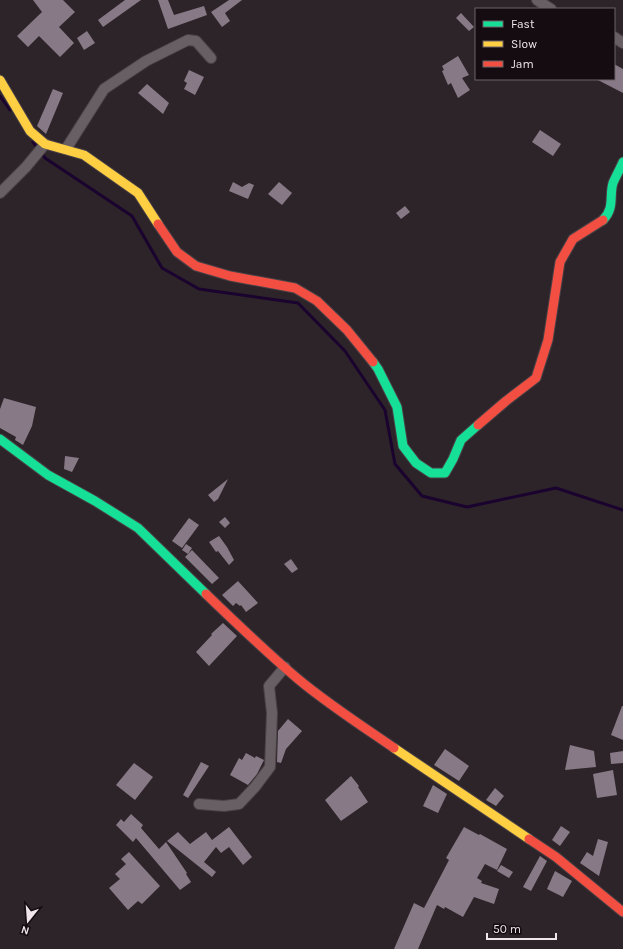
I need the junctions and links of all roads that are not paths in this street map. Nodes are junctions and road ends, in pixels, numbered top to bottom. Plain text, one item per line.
1 (537, 0) edge
2 (549, 8) edge
3 (211, 58) dead end
4 (0, 80) edge
5 (43, 146) junction
6 (66, 150) junction
7 (623, 162) edge
8 (0, 193) edge
9 (0, 439) edge
10 (285, 668) junction
11 (199, 804) dead end
12 (623, 912) edge

1 - 2 street
3 - 6 street
4 - 5 street
5 - 6 street
5 - 8 street
6 - 7 street
9 - 10 street
10 - 11 street
10 - 12 street

